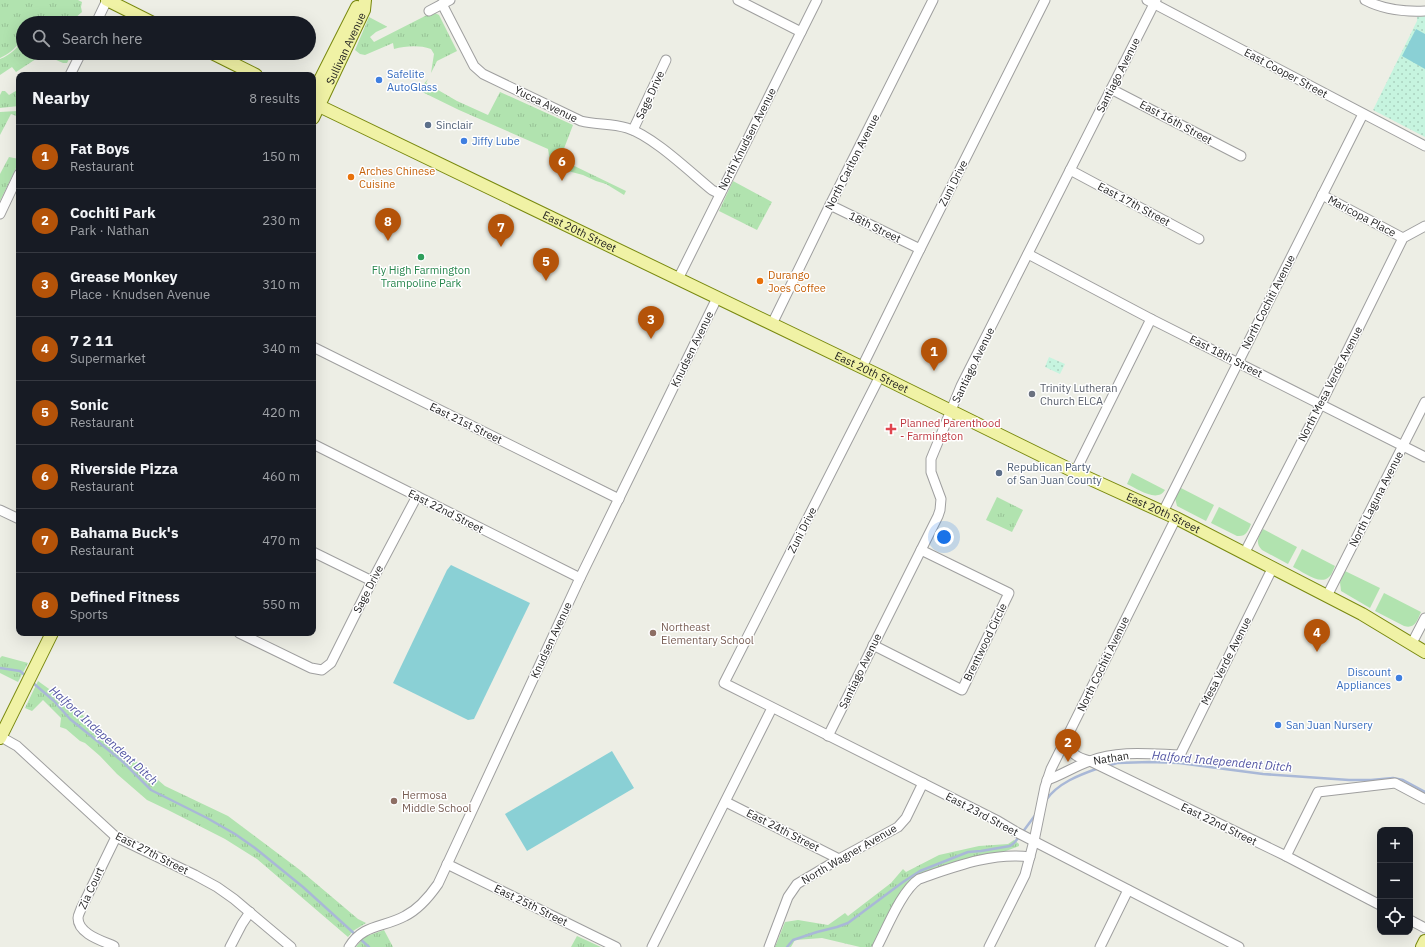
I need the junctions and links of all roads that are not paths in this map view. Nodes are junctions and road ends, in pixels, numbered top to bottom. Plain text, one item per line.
1 (107, 0) edge
2 (364, 0) edge
3 (450, 0) edge
4 (738, 0) edge
5 (817, 0) edge
6 (933, 0) edge
7 (1045, 0) edge
8 (1364, 0) edge
9 (1152, 1) edge
10 (442, 4) junction
11 (429, 10) dead end
12 (1425, 11) edge
13 (99, 16) edge
14 (139, 16) edge
15 (801, 32) junction
16 (78, 60) edge
17 (226, 60) edge
18 (666, 60) dead end
19 (328, 63) junction
20 (72, 72) edge
21 (250, 72) edge
22 (316, 74) edge
23 (316, 88) edge
24 (1111, 89) junction
25 (316, 104) edge
26 (1363, 114) junction
27 (633, 130) junction
28 (1425, 146) edge
29 (1240, 156) dead end
30 (1070, 170) junction
31 (16, 180) edge
32 (720, 194) junction
33 (1322, 195) junction
34 (830, 205) junction
35 (0, 214) edge
36 (1425, 226) edge
37 (1199, 238) dead end
38 (1403, 238) junction
39 (920, 249) junction
40 (1028, 254) junction
41 (678, 279) junction
42 (717, 298) junction
43 (1151, 319) junction
44 (772, 324) junction
45 (316, 348) edge
46 (1238, 362) junction
47 (862, 367) junction
48 (880, 376) junction
49 (1425, 402) edge
50 (1321, 404) junction
51 (951, 410) junction
52 (316, 446) edge
53 (1403, 446) junction
54 (1425, 457) edge
55 (1076, 472) junction
56 (417, 496) junction
57 (619, 499) junction
58 (0, 510) edge
59 (1163, 512) junction
60 (16, 518) edge
61 (1176, 518) junction
62 (921, 550) junction
63 (1245, 552) junction
64 (316, 553) edge
65 (1273, 567) junction
66 (580, 578) junction
67 (372, 581) junction
68 (1328, 596) junction
69 (1425, 618) edge
70 (50, 636) edge
71 (244, 636) edge
72 (1412, 643) junction
73 (873, 645) junction
74 (1425, 652) edge
75 (724, 683) joint
76 (772, 708) junction
77 (828, 736) junction
78 (0, 737) edge
79 (1066, 739) junction
80 (1180, 755) joint
81 (1090, 760) junction
82 (1047, 780) junction
83 (923, 783) junction
84 (1425, 799) edge
85 (726, 802) junction
86 (116, 837) junction
87 (1034, 841) junction
88 (1030, 856) junction
89 (1286, 856) junction
90 (839, 859) junction
91 (447, 864) junction
92 (1128, 890) junction
93 (1377, 903) edge
94 (250, 912) junction
95 (1413, 922) edge
96 (1425, 928) edge
97 (1425, 942) edge
98 (114, 946) edge
99 (230, 947) edge
100 (291, 947) edge
101 (349, 947) edge
102 (616, 947) edge
103 (652, 947) edge
104 (769, 947) edge
105 (877, 947) edge
106 (989, 947) edge
107 (1100, 947) edge
108 (1239, 947) edge
109 (1422, 947) edge

1 - 13 street
1 - 14 main road
2 - 19 main road, Sullivan Avenue
2 - 25 main road, Sullivan Avenue
3 - 10 street
4 - 15 street
5 - 15 street, North Knudsen Avenue
6 - 34 street, North Carlton Avenue
7 - 39 street, Zuni Drive
8 - 12 street
9 - 24 street, Santiago Avenue
9 - 26 street, East Cooper Street
10 - 11 street
10 - 27 street, Yucca Avenue
15 - 32 street, North Knudsen Avenue
16 - 20 street
17 - 21 main road
18 - 27 street, Sage Drive
19 - 22 main road
19 - 23 main road, Sullivan Avenue
24 - 29 street, East 16th Street
24 - 30 street, Santiago Avenue
25 - 41 main road, East 20th Street
26 - 28 street, East Cooper Street
26 - 33 street, North Cochiti Avenue
27 - 32 street, Yucca Avenue
30 - 37 street, East 17th Street
30 - 40 street, Santiago Avenue
31 - 35 street
32 - 41 street, North Knudsen Avenue
33 - 38 street, Maricopa Place
33 - 46 street, North Cochiti Avenue
34 - 39 street, 18th Street
34 - 44 street, North Carlton Avenue
36 - 38 street
38 - 50 street, North Mesa Verde Avenue
39 - 47 street, Zuni Drive
40 - 43 street, East 18th Street
40 - 51 street, Santiago Avenue
41 - 42 main road, East 20th Street
42 - 44 main road, East 20th Street
42 - 57 street, Knudsen Avenue
43 - 46 street, East 18th Street
43 - 55 street
44 - 47 main road, East 20th Street
45 - 57 street, East 21st Street
46 - 50 street, East 18th Street
46 - 59 street, North Cochiti Avenue
47 - 48 main road, East 20th Street
48 - 51 main road, East 20th Street
48 - 75 street, Zuni Drive
49 - 53 street, North Laguna Avenue
50 - 53 street, East 18th Street
50 - 63 street, North Mesa Verde Avenue
51 - 55 main road, East 20th Street
51 - 62 street, Santiago Avenue
52 - 56 street, East 22nd Street
53 - 54 street, East 18th Street
53 - 68 street, North Laguna Avenue
55 - 59 main road, East 20th Street
56 - 66 street, East 22nd Street
56 - 67 street, Sage Drive
57 - 66 street, Knudsen Avenue
58 - 60 street
59 - 61 main road, East 20th Street
61 - 63 main road, East 20th Street
61 - 79 street, North Cochiti Avenue
62 - 73 street, Santiago Avenue
62 - 73 street, Brentwood Circle
63 - 65 main road, East 20th Street
64 - 67 street
65 - 68 main road, East 20th Street
65 - 80 street, Mesa Verde Avenue
66 - 91 street, Knudsen Avenue
67 - 71 street, Sage Drive
68 - 72 main road, East 20th Street
69 - 72 street
70 - 78 main road
72 - 74 main road, East 20th Street
73 - 77 street, Santiago Avenue
75 - 76 street, East 23rd Street
76 - 77 street, East 23rd Street
76 - 85 street
77 - 83 street, East 23rd Street
78 - 86 street, East 27th Street
79 - 81 street, East 22nd Street
79 - 82 street, North Cochiti Avenue
80 - 81 street, Nathan
81 - 82 street, Nathan
81 - 89 street, East 22nd Street
82 - 87 street, North Cochiti Avenue
83 - 87 street, East 23rd Street
83 - 90 street, North Wagner Avenue
84 - 89 street
85 - 90 street, East 24th Street
85 - 103 street
86 - 94 street, East 27th Street
86 - 98 street, Zia Court
87 - 88 street, North Cochiti Avenue
87 - 92 street, East 23rd Street
88 - 105 street
88 - 106 street, North Cochiti Avenue
89 - 93 street, East 22nd Street
90 - 104 street, North Wagner Avenue
91 - 101 street, Knudsen Avenue
91 - 102 street, East 25th Street
92 - 107 street
92 - 108 street, East 23rd Street
94 - 99 street
94 - 100 street, East 27th Street
95 - 96 street
97 - 109 main road

